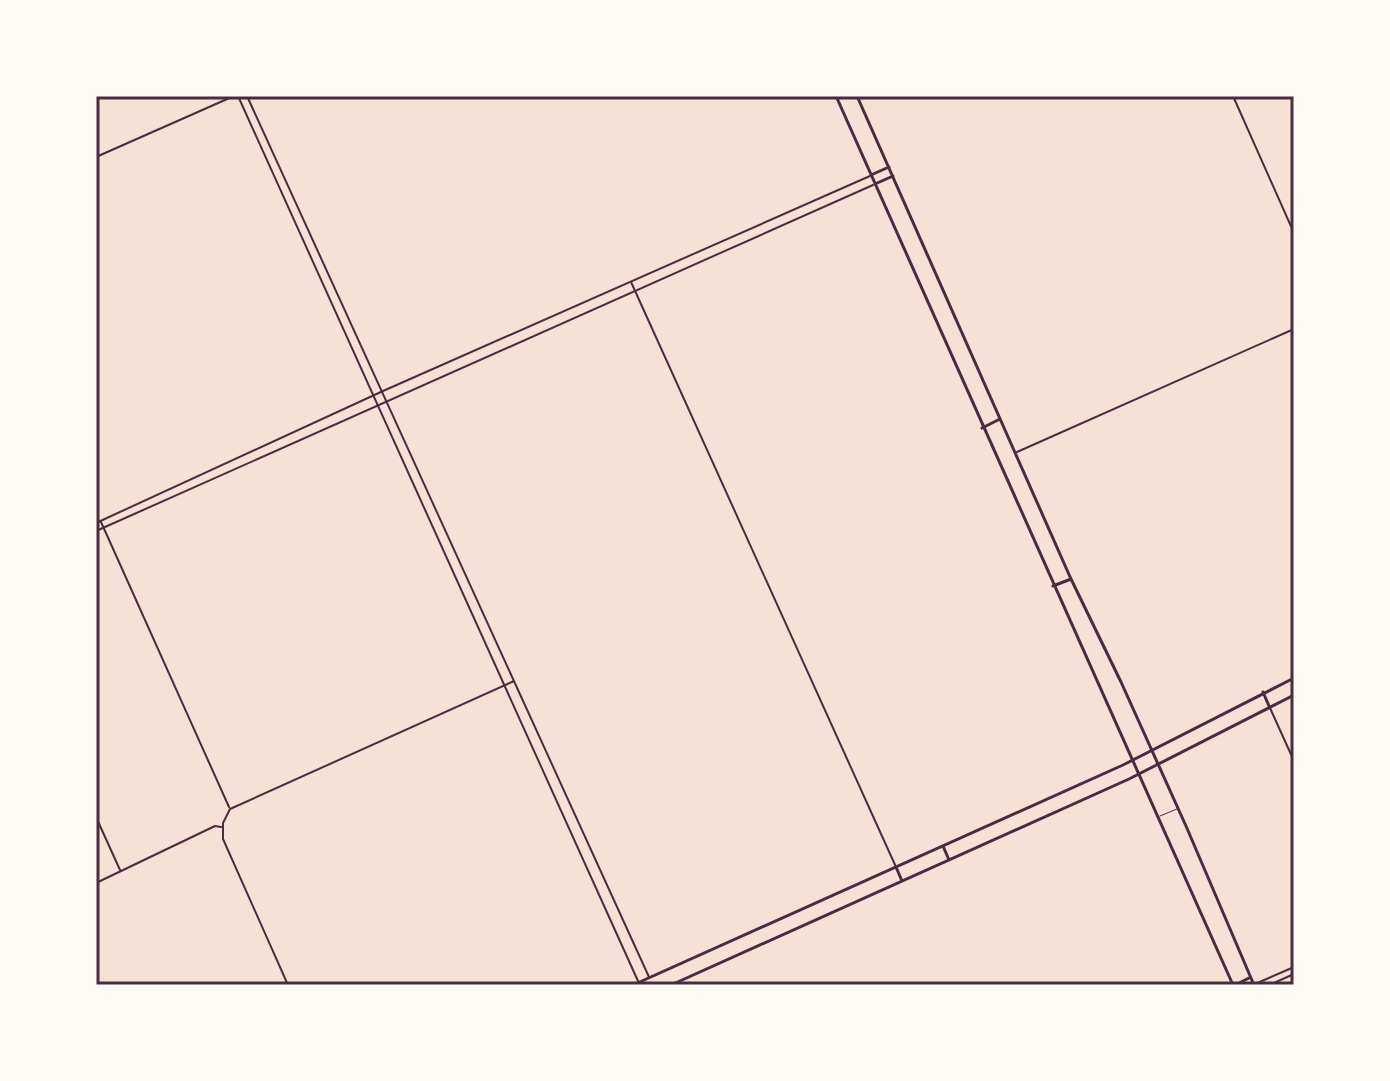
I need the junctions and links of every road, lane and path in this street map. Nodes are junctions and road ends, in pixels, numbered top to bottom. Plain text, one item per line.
1 (236, 96) edge
2 (247, 96) edge
3 (836, 96) edge
4 (857, 96) edge
5 (1233, 96) edge
6 (96, 157) edge
7 (889, 167) junction
8 (871, 175) junction
9 (893, 176) junction
10 (875, 184) junction
11 (740, 233) junction
12 (1294, 233) edge
13 (743, 242) junction
14 (631, 281) junction
15 (635, 290) junction
16 (1294, 329) edge
17 (504, 337) junction
18 (508, 347) junction
19 (383, 391) junction
20 (374, 395) junction
21 (387, 400) junction
22 (378, 404) junction
23 (1000, 419) junction
24 (982, 428) junction
25 (1015, 452) junction
26 (97, 521) edge
27 (103, 528) junction
28 (96, 531) edge
29 (452, 544) junction
30 (444, 549) junction
31 (1071, 579) junction
32 (1053, 586) junction
33 (1294, 678) edge
34 (514, 681) junction
35 (505, 685) junction
36 (1263, 692) junction
37 (1294, 695) edge
38 (1269, 706) junction
39 (1152, 750) junction
40 (1132, 760) junction
41 (1294, 761) edge
42 (1158, 765) junction
43 (1138, 774) junction
44 (1178, 808) junction
45 (230, 809) junction
46 (96, 817) edge
47 (1158, 817) junction
48 (222, 827) junction
49 (584, 836) junction
50 (575, 840) junction
51 (943, 846) junction
52 (949, 860) junction
53 (896, 867) junction
54 (120, 871) junction
55 (902, 881) junction
56 (96, 883) edge
57 (1294, 967) edge
58 (1294, 974) edge
59 (649, 978) junction
60 (1250, 978) junction
61 (639, 984) edge
62 (288, 985) edge
63 (633, 985) edge
64 (653, 985) edge
65 (671, 985) edge
66 (1234, 985) edge
67 (1253, 985) edge
68 (1269, 985) edge

1 - 6 street
1 - 20 street
2 - 19 street
3 - 8 main road
4 - 7 main road
5 - 12 street
7 - 8 main road
7 - 9 main road
8 - 10 main road
8 - 11 street
9 - 10 main road
9 - 23 main road
10 - 13 street
10 - 24 main road
11 - 13 street
11 - 14 street
13 - 15 street
14 - 15 street
14 - 17 street
15 - 18 street
15 - 53 street
16 - 25 street
17 - 18 street
17 - 19 street
18 - 21 street
19 - 20 street
19 - 21 street
20 - 22 street
20 - 26 street
21 - 22 street
21 - 29 street
22 - 27 street
22 - 30 street
23 - 24 main road
23 - 25 main road
24 - 32 main road
25 - 31 main road
26 - 27 street
27 - 28 street
27 - 45 street
29 - 30 street
29 - 34 street
30 - 35 street
31 - 32 main road
31 - 39 main road
32 - 40 main road
33 - 36 main road
34 - 35 street
34 - 49 street
35 - 45 street
35 - 50 street
36 - 38 main road
36 - 39 main road
37 - 38 main road
38 - 41 street
38 - 42 main road
39 - 40 main road
39 - 42 main road
40 - 43 main road
40 - 51 main road
42 - 43 main road
42 - 44 main road
43 - 47 main road
43 - 52 main road
44 - 47 lane
44 - 60 main road
45 - 48 street
46 - 54 street
47 - 66 main road
48 - 54 street
48 - 62 street
49 - 50 street
49 - 59 street
50 - 61 street
51 - 52 main road
51 - 53 main road
52 - 55 main road
53 - 55 main road
53 - 59 main road
54 - 56 street
55 - 65 main road
57 - 67 street
58 - 68 street
59 - 61 main road
59 - 64 main road
60 - 66 main road
60 - 67 main road
61 - 63 main road

